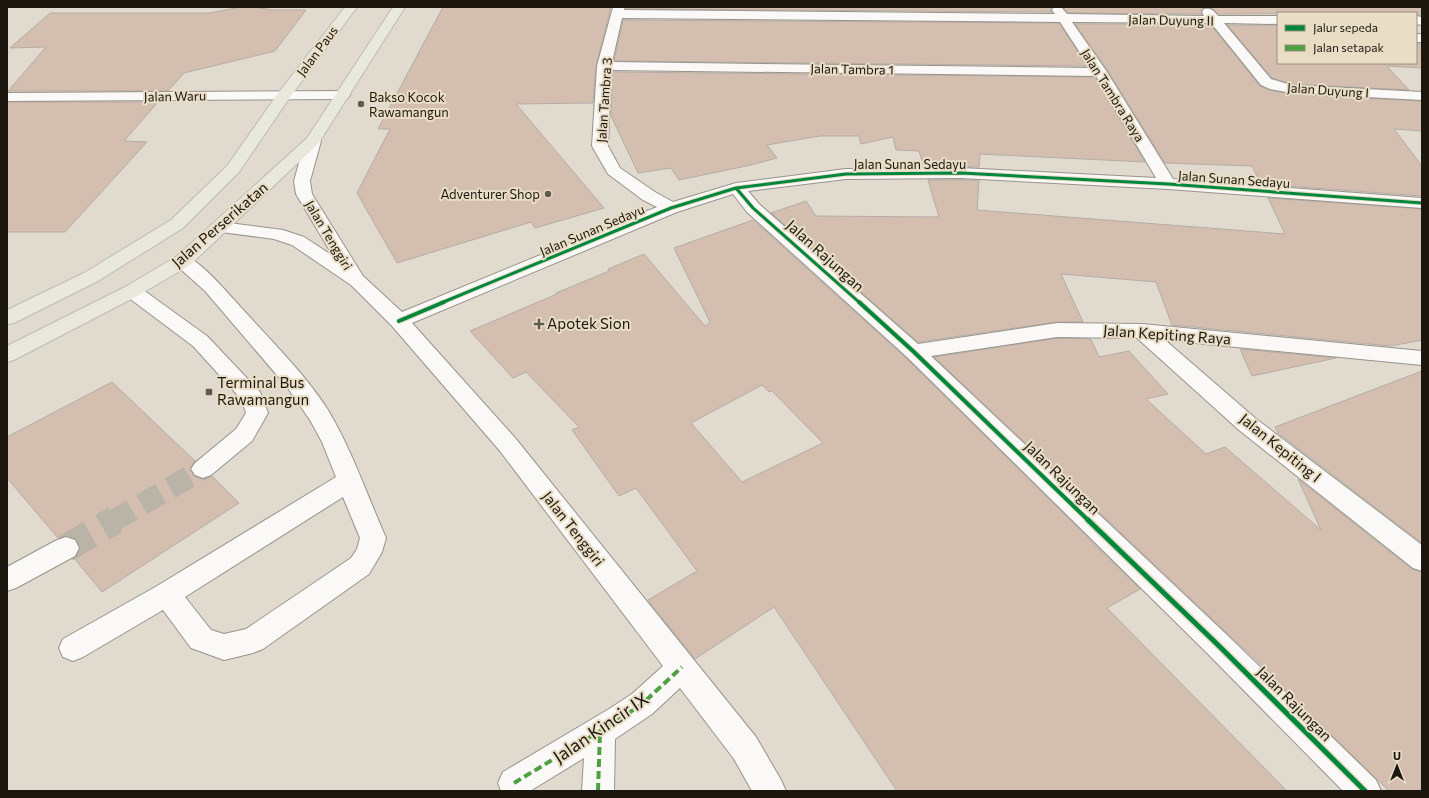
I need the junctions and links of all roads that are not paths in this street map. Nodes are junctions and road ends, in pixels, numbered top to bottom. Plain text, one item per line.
1 (351, 7) edge
2 (399, 7) edge
3 (1203, 7) edge
4 (618, 10) edge
5 (1060, 13) edge
6 (1215, 20) junction
7 (1277, 20) edge
8 (604, 66) junction
9 (1100, 72) junction
10 (284, 95) junction
11 (343, 95) junction
12 (1422, 96) edge
13 (7, 97) edge
14 (313, 141) junction
15 (1168, 184) junction
16 (736, 188) junction
17 (1422, 203) edge
18 (671, 208) junction
19 (221, 227) junction
20 (183, 261) junction
21 (358, 282) junction
22 (132, 291) junction
23 (7, 318) edge
24 (399, 321) junction
25 (1142, 331) junction
26 (914, 352) junction
27 (7, 356) edge
28 (1422, 358) edge
29 (203, 469) tunnel mouth
30 (349, 481) junction
31 (66, 548) tunnel mouth
32 (1422, 560) edge
33 (7, 580) edge
34 (167, 594) junction
35 (73, 648) dead end
36 (682, 667) junction
37 (600, 732) junction
38 (514, 783) dead end
39 (598, 791) edge
40 (770, 791) edge
41 (1364, 791) edge

1 - 10 main road, Jalan Paus
2 - 11 main road
3 - 6 street, Jalan Duyung I
4 - 5 street, Jalan Duyung II
4 - 8 street, Jalan Tambra 3
5 - 6 street, Jalan Duyung II
5 - 9 street, Jalan Tambra Raya
6 - 7 street, Jalan Duyung II
6 - 12 street, Jalan Duyung I
8 - 9 street, Jalan Tambra 1
8 - 18 street, Jalan Tambra 3
9 - 15 street, Jalan Tambra Raya
10 - 11 street, Jalan Waru
10 - 13 street, Jalan Waru
10 - 23 main road, Jalan Perserikatan
11 - 14 main road, Jalan Perserikatan
14 - 19 main road, Jalan Perserikatan
14 - 21 street, Jalan Tenggiri
15 - 16 street, Jalan Sunan Sedayu
15 - 17 street, Jalan Sunan Sedayu
16 - 18 street, Jalan Sunan Sedayu
16 - 26 street, Jalan Rajungan
18 - 24 street, Jalan Sunan Sedayu
19 - 20 main road, Jalan Perserikatan
19 - 21 street, Jalan Tenggiri
20 - 22 main road, Jalan Perserikatan
20 - 30 street
21 - 24 street, Jalan Tenggiri
22 - 27 main road, Jalan Perserikatan
22 - 29 street
24 - 36 street, Jalan Tenggiri
25 - 26 street, Jalan Kepiting Raya
25 - 28 street, Jalan Kepiting Raya
25 - 32 street, Jalan Kepiting I
26 - 41 street, Jalan Rajungan
30 - 34 street
30 - 34 street
31 - 33 street
34 - 35 street
36 - 37 street, Jalan Kincir IX
36 - 40 street, Jalan Tenggiri
37 - 38 street, Jalan Kincir IX
37 - 39 street

